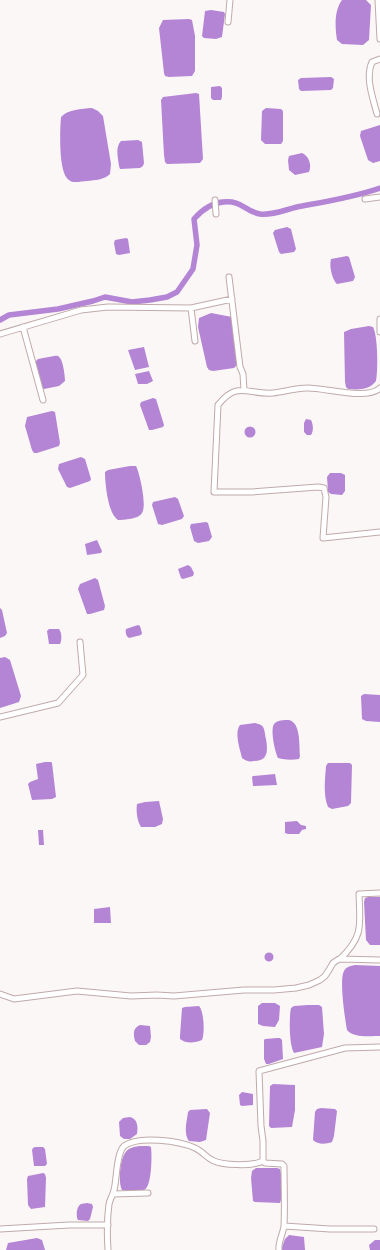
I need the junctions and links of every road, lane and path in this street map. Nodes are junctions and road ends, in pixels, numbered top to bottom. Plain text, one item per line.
1 (230, 0) edge
2 (378, 0) edge
3 (228, 22) dead end
4 (380, 39) edge
5 (380, 59) edge
6 (377, 114) dead end
7 (380, 197) edge
8 (215, 200) dead end
9 (365, 200) dead end
10 (216, 214) dead end
11 (229, 277) dead end
12 (232, 299) junction
13 (191, 308) junction
14 (380, 319) edge
15 (23, 327) junction
16 (380, 332) edge
17 (0, 334) edge
18 (195, 342) dead end
19 (380, 388) edge
20 (244, 390) junction
21 (43, 400) dead end
22 (380, 532) edge
23 (80, 642) dead end
24 (0, 717) edge
25 (380, 893) edge
26 (340, 959) junction
27 (380, 960) edge
28 (0, 994) edge
29 (380, 1047) edge
30 (263, 1161) junction
31 (148, 1193) dead end
32 (113, 1194) junction
33 (108, 1225) junction
34 (284, 1226) junction
35 (0, 1229) edge
36 (374, 1229) dead end
37 (108, 1250) edge
38 (278, 1250) edge

1 - 3 street
2 - 4 street
5 - 6 street
7 - 9 street
8 - 10 street
11 - 12 street
12 - 13 street
12 - 20 street
13 - 15 street
13 - 18 street
14 - 16 street
15 - 17 street
15 - 21 street
19 - 20 street
20 - 22 street
23 - 24 street
25 - 26 street
26 - 27 street
26 - 28 street
29 - 30 street
30 - 32 street
30 - 34 street
31 - 32 street
32 - 33 street
33 - 35 street
33 - 37 street
34 - 36 street
34 - 38 street

